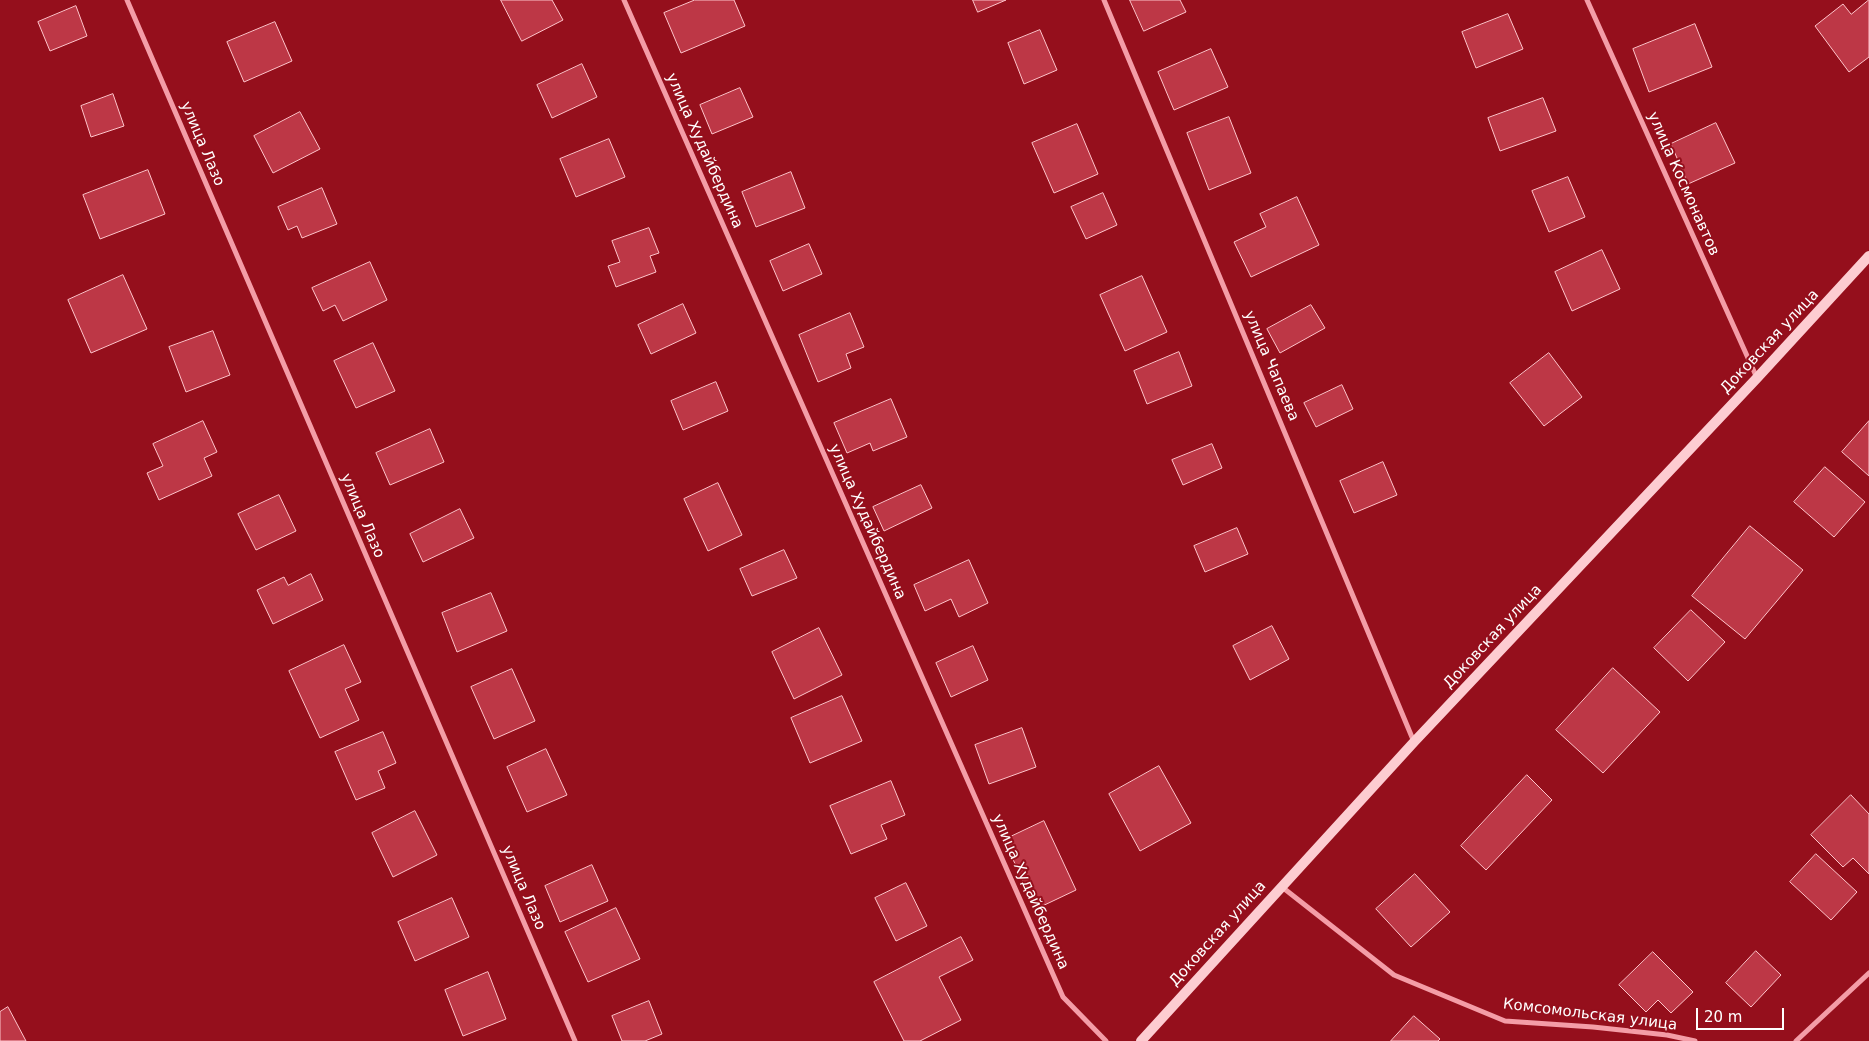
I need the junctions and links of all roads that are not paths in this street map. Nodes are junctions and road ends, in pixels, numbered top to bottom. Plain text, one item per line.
1 (127, 0) edge
2 (624, 0) edge
3 (1104, 0) edge
4 (1587, 0) edge
5 (1869, 256) edge
6 (1757, 378) junction
7 (1414, 742) junction
8 (1282, 887) junction
9 (1869, 973) edge
10 (575, 1041) edge
11 (1106, 1041) edge
12 (1141, 1041) edge
13 (1695, 1041) edge
14 (1796, 1041) edge

1 - 10 street, улица Лазо
2 - 11 street, улица Худайбердина
3 - 7 street, улица Чапаева
4 - 6 street, улица Космонавтов
5 - 6 main road, Доковская улица
6 - 7 main road, Доковская улица
7 - 8 main road, Доковская улица
8 - 12 main road, Доковская улица
8 - 13 street, Комсомольская улица
9 - 14 street

